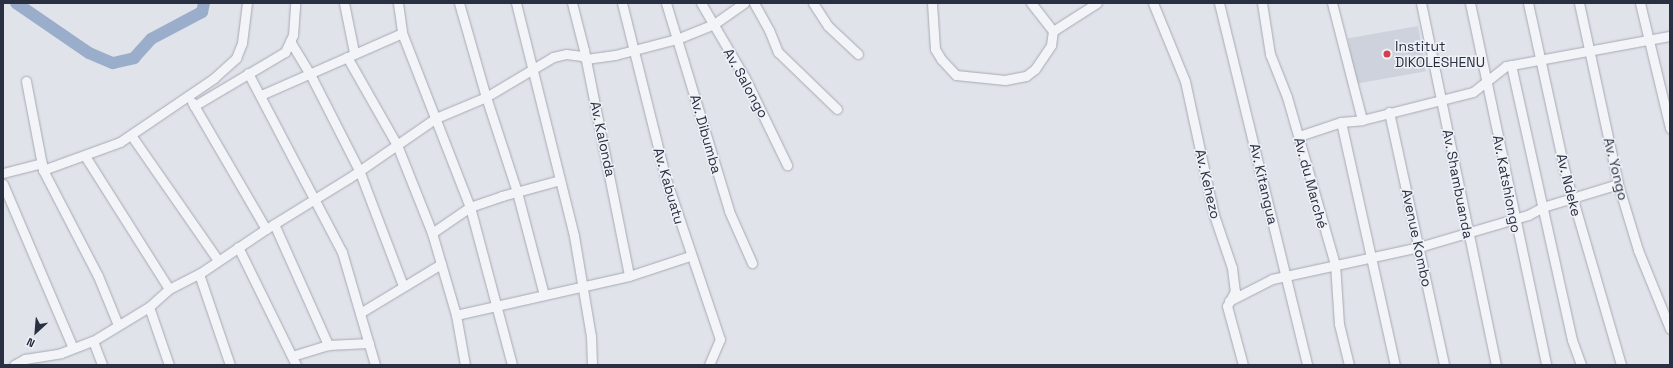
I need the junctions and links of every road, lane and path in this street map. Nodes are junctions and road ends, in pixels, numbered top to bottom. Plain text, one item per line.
1 (247, 3) edge
2 (295, 3) edge
3 (344, 3) edge
4 (398, 3) edge
5 (459, 3) edge
6 (516, 3) edge
7 (572, 3) edge
8 (622, 3) edge
9 (666, 3) edge
10 (701, 3) edge
11 (744, 3) edge
12 (754, 3) edge
13 (813, 3) edge
14 (932, 3) edge
15 (1031, 3) edge
16 (1095, 3) edge
17 (1154, 3) edge
18 (1219, 3) edge
19 (1262, 3) edge
20 (1332, 3) edge
21 (1421, 3) edge
22 (1470, 3) edge
23 (1528, 3) edge
24 (1579, 3) edge
25 (1640, 3) edge
26 (714, 24) junction
27 (1053, 31) junction
28 (402, 33) junction
29 (1670, 36) edge
30 (677, 39) junction
31 (1648, 40) junction
32 (290, 41) junction
33 (1589, 49) junction
34 (633, 50) junction
35 (351, 54) junction
36 (858, 54) dead end
37 (586, 59) junction
38 (1540, 61) junction
39 (1511, 65) junction
40 (534, 67) junction
41 (248, 73) junction
42 (310, 74) junction
43 (1486, 80) junction
44 (26, 82) dead end
45 (261, 95) junction
46 (188, 96) junction
47 (486, 97) junction
48 (1441, 100) junction
49 (194, 106) junction
50 (837, 109) dead end
51 (1389, 112) junction
52 (436, 118) junction
53 (1362, 120) junction
54 (1340, 122) junction
55 (1670, 128) edge
56 (131, 135) junction
57 (1298, 136) junction
58 (398, 145) junction
59 (86, 156) junction
60 (787, 165) dead end
61 (43, 166) junction
62 (359, 170) junction
63 (3, 173) edge
64 (560, 180) junction
65 (3, 184) edge
66 (1618, 184) junction
67 (517, 192) junction
68 (316, 199) junction
69 (1572, 200) junction
70 (470, 207) junction
71 (1544, 207) junction
72 (1514, 219) junction
73 (270, 226) junction
74 (432, 233) junction
75 (1468, 233) junction
76 (238, 247) junction
77 (1418, 247) junction
78 (690, 256) junction
79 (1369, 256) junction
80 (218, 260) junction
81 (752, 263) dead end
82 (441, 264) junction
83 (1335, 264) junction
84 (199, 274) junction
85 (629, 276) junction
86 (1285, 276) junction
87 (583, 285) junction
88 (403, 286) junction
89 (169, 290) junction
90 (544, 295) junction
91 (1229, 301) junction
92 (149, 307) junction
93 (496, 307) junction
94 (360, 313) junction
95 (456, 315) junction
96 (118, 325) junction
97 (1670, 329) edge
98 (93, 341) junction
99 (369, 343) junction
100 (328, 345) junction
101 (73, 348) junction
102 (292, 356) junction
103 (14, 365) edge
104 (102, 365) edge
105 (169, 365) edge
106 (230, 365) edge
107 (296, 365) edge
108 (375, 365) edge
109 (465, 365) edge
110 (512, 365) edge
111 (592, 365) edge
112 (709, 365) edge
113 (1243, 365) edge
114 (1307, 365) edge
115 (1349, 365) edge
116 (1395, 365) edge
117 (1444, 365) edge
118 (1496, 365) edge
119 (1546, 365) edge
120 (1581, 365) edge
121 (1621, 365) edge

1 - 46 street
2 - 32 street
3 - 35 street
4 - 28 street
5 - 47 street
6 - 40 street
7 - 37 street, Av. Kalonda
8 - 34 street, Av. Kabuatu
9 - 30 street, Av. Dibumba
10 - 26 street, Av. Salongo
11 - 26 street
12 - 50 street
13 - 36 street
14 - 27 street
15 - 27 street
16 - 27 street
17 - 91 street, Av. Kehezo
18 - 86 street, Av. Kitangua
19 - 57 street, Av. du Marché
20 - 53 street
21 - 48 street, Av. Shambuanda
22 - 43 street, Av. Katshiongo
23 - 38 street, Av. Ndeke
24 - 33 street, Av. Yongo
25 - 31 street
26 - 30 street
26 - 60 street, Av. Salongo
28 - 35 street
28 - 52 street
29 - 31 street
30 - 34 street
30 - 81 street, Av. Dibumba
31 - 33 street
31 - 55 street
32 - 41 street
32 - 42 street
33 - 38 street
33 - 66 street, Av. Yongo
34 - 37 street
34 - 78 street, Av. Kabuatu
35 - 42 street
35 - 58 street
37 - 40 street
37 - 85 street, Av. Kalonda
38 - 39 street
38 - 69 street, Av. Ndeke
39 - 43 street
39 - 71 street
40 - 47 street
40 - 64 street
41 - 45 street
41 - 49 street
42 - 45 street
42 - 62 street
43 - 48 street
43 - 72 street, Av. Katshiongo
44 - 61 street
45 - 68 street
46 - 49 street
46 - 56 street
47 - 52 street
47 - 67 street
48 - 51 street
48 - 75 street, Av. Shambuanda
49 - 73 street
51 - 53 street
51 - 77 street, Avenue Kombo
52 - 58 street
52 - 70 street
53 - 54 street
54 - 57 street
54 - 79 street
56 - 59 street
56 - 80 street
57 - 83 street, Av. du Marché
58 - 62 street
58 - 74 street
59 - 61 street
59 - 89 street
61 - 63 street
61 - 96 street
62 - 68 street
62 - 88 street
64 - 67 street
64 - 87 street
65 - 101 street
66 - 69 street
66 - 97 street, Av. Yongo
67 - 70 street
67 - 90 street
68 - 73 street
68 - 94 street
69 - 71 street
69 - 121 street, Av. Ndeke
70 - 74 street
70 - 93 street
71 - 72 street
71 - 120 street
72 - 75 street
72 - 119 street, Av. Katshiongo
73 - 76 street
73 - 100 street
74 - 82 street
75 - 77 street
75 - 118 street, Av. Shambuanda
76 - 80 street
76 - 102 street
77 - 79 street
77 - 117 street, Avenue Kombo
78 - 85 street
78 - 112 street, Av. Kabuatu
79 - 83 street
79 - 116 street
80 - 84 street
82 - 88 street
82 - 95 street
83 - 86 street
83 - 115 street, Av. du Marché
84 - 89 street
84 - 106 street
85 - 87 street
86 - 91 street
86 - 114 street, Av. Kitangua
87 - 90 street
87 - 111 street
88 - 94 street
89 - 92 street
90 - 93 street
91 - 113 street, Av. Kehezo
92 - 96 street
92 - 105 street
93 - 95 street
93 - 110 street
94 - 99 street
95 - 109 street
96 - 98 street
98 - 101 street
98 - 104 street
99 - 100 street
99 - 108 street
100 - 102 street
101 - 103 street
102 - 107 street

